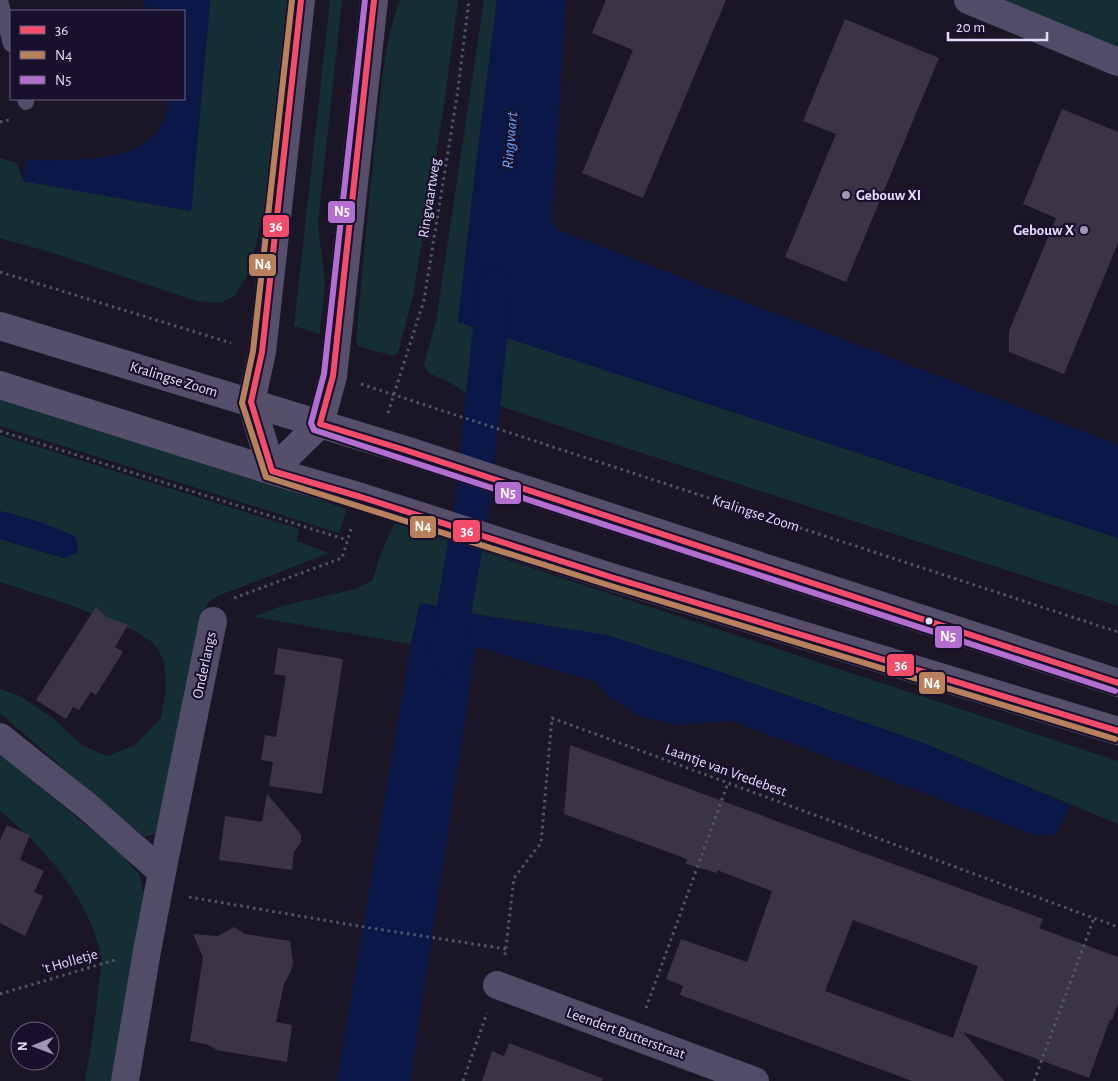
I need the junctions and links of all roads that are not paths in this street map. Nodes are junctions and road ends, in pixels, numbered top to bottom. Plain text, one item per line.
1 (0, 0) edge
2 (301, 0) edge
3 (374, 0) edge
4 (968, 0) edge
5 (10, 40) edge
6 (1118, 62) edge
7 (0, 326) edge
8 (0, 385) edge
9 (251, 402) junction
10 (320, 424) junction
11 (272, 471) junction
12 (213, 621) road end
13 (1118, 683) edge
14 (1118, 731) edge
15 (0, 737) edge
16 (162, 872) junction
17 (497, 985) dead end
18 (126, 1081) edge
19 (755, 1081) edge

1 - 5 lane
2 - 9 main road
3 - 10 main road
4 - 6 street
7 - 9 main road, Kralingse Zoom
8 - 11 main road
9 - 10 main road, Kralingse Zoom
9 - 11 main road
10 - 11 main road
10 - 13 main road, Kralingse Zoom
11 - 14 main road
12 - 16 street, Onderlangs
15 - 16 street
16 - 18 street, Onderlangs
17 - 19 street, Leendert Butterstraat

